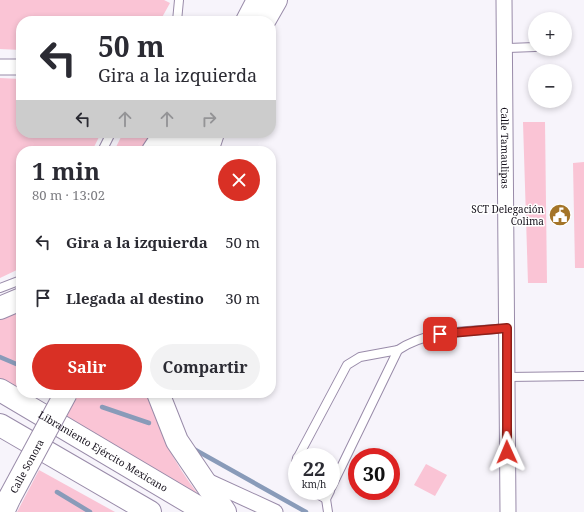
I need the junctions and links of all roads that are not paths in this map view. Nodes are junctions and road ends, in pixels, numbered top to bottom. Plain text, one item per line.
1 (179, 0) edge
2 (258, 0) edge
3 (276, 0) edge
4 (504, 0) edge
5 (177, 16) edge
6 (250, 16) edge
7 (267, 16) edge
8 (528, 47) edge
9 (505, 48) junction
10 (0, 67) edge
11 (16, 67) edge
12 (16, 282) edge
13 (0, 288) edge
14 (16, 302) edge
15 (0, 308) edge
16 (507, 328) junction
17 (398, 350) junction
18 (584, 376) edge
19 (506, 377) junction
20 (0, 390) edge
21 (50, 398) edge
22 (63, 398) edge
23 (160, 398) edge
24 (0, 425) edge
25 (302, 448) edge
26 (340, 469) edge
27 (201, 478) junction
28 (3, 499) edge
29 (326, 500) edge
30 (150, 512) edge
31 (206, 512) edge
32 (225, 512) edge
33 (275, 512) edge
34 (328, 512) edge
35 (508, 512) edge

1 - 5 lane
2 - 6 main road
3 - 7 main road
4 - 9 street, Calle Tamaulipas
8 - 9 lane
9 - 16 street, Calle Tamaulipas
10 - 11 street
12 - 13 lane
14 - 15 main road
16 - 17 lane
16 - 19 street, Calle Tamaulipas
17 - 25 lane
17 - 26 lane
18 - 19 lane
19 - 35 street, Calle Tamaulipas
20 - 31 main road, Libramiento Ejército Mexicano
21 - 28 main road, Calle Sonora
22 - 28 main road, Calle Sonora, bridge
23 - 27 main road
24 - 30 main road
27 - 32 main road
27 - 33 street
29 - 34 lane

